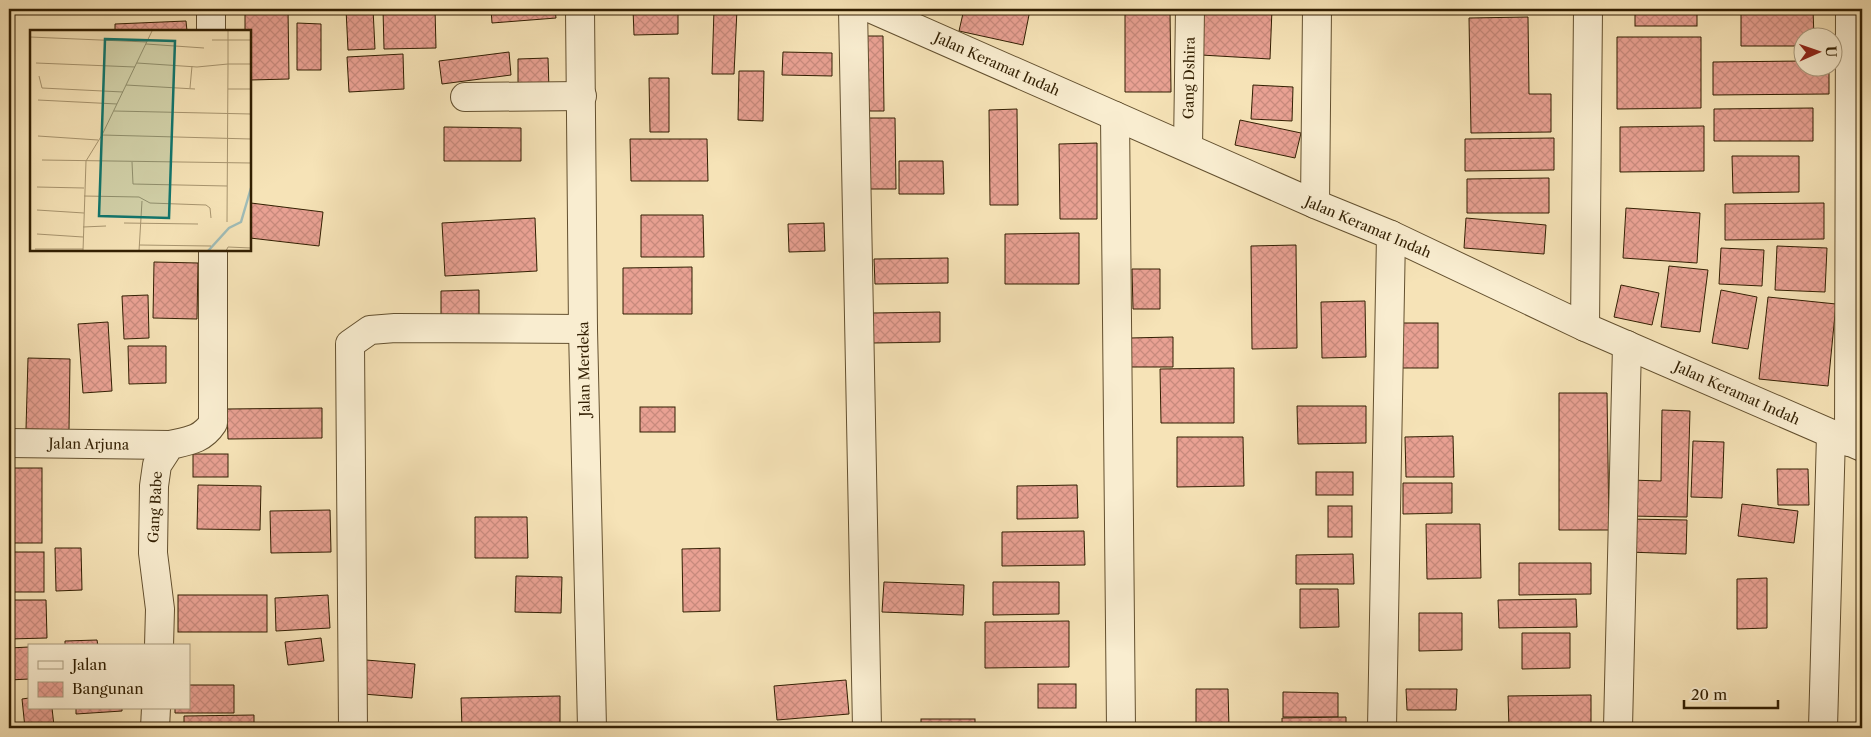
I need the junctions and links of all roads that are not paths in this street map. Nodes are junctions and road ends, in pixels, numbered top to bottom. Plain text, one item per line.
1 (211, 9) edge
2 (580, 9) edge
3 (853, 9) edge
4 (872, 9) edge
5 (1190, 9) edge
6 (1317, 9) edge
7 (1588, 9) edge
8 (1850, 9) edge
9 (211, 30) edge
10 (582, 96) junction
11 (465, 97) dead end
12 (1115, 116) junction
13 (1188, 147) junction
14 (1315, 204) junction
15 (1391, 235) junction
16 (213, 251) edge
17 (1585, 327) junction
18 (583, 329) junction
19 (1627, 345) junction
20 (1847, 442) edge
21 (9, 443) edge
22 (170, 445) junction
23 (159, 644) edge
24 (156, 710) edge
25 (155, 728) edge
26 (353, 728) edge
27 (592, 728) edge
28 (867, 728) edge
29 (1121, 728) edge
30 (1382, 728) edge
31 (1618, 728) edge
32 (1823, 728) edge

1 - 9 street
2 - 10 street, Jalan Merdeka
3 - 28 street
4 - 12 street, Jalan Keramat Indah
5 - 13 street, Gang Dshira
6 - 14 street
7 - 17 street
8 - 20 street
10 - 11 street
10 - 18 street, Jalan Merdeka
12 - 13 street, Jalan Keramat Indah
12 - 29 street
13 - 14 street, Jalan Keramat Indah
14 - 15 street, Jalan Keramat Indah
15 - 17 street, Jalan Keramat Indah
15 - 30 street
16 - 22 street
17 - 19 street, Jalan Keramat Indah
18 - 26 street
18 - 27 street, Jalan Merdeka
19 - 20 street, Jalan Keramat Indah
19 - 31 street
20 - 32 street
21 - 22 street, Jalan Arjuna
22 - 23 street, Gang Babe
24 - 25 street

